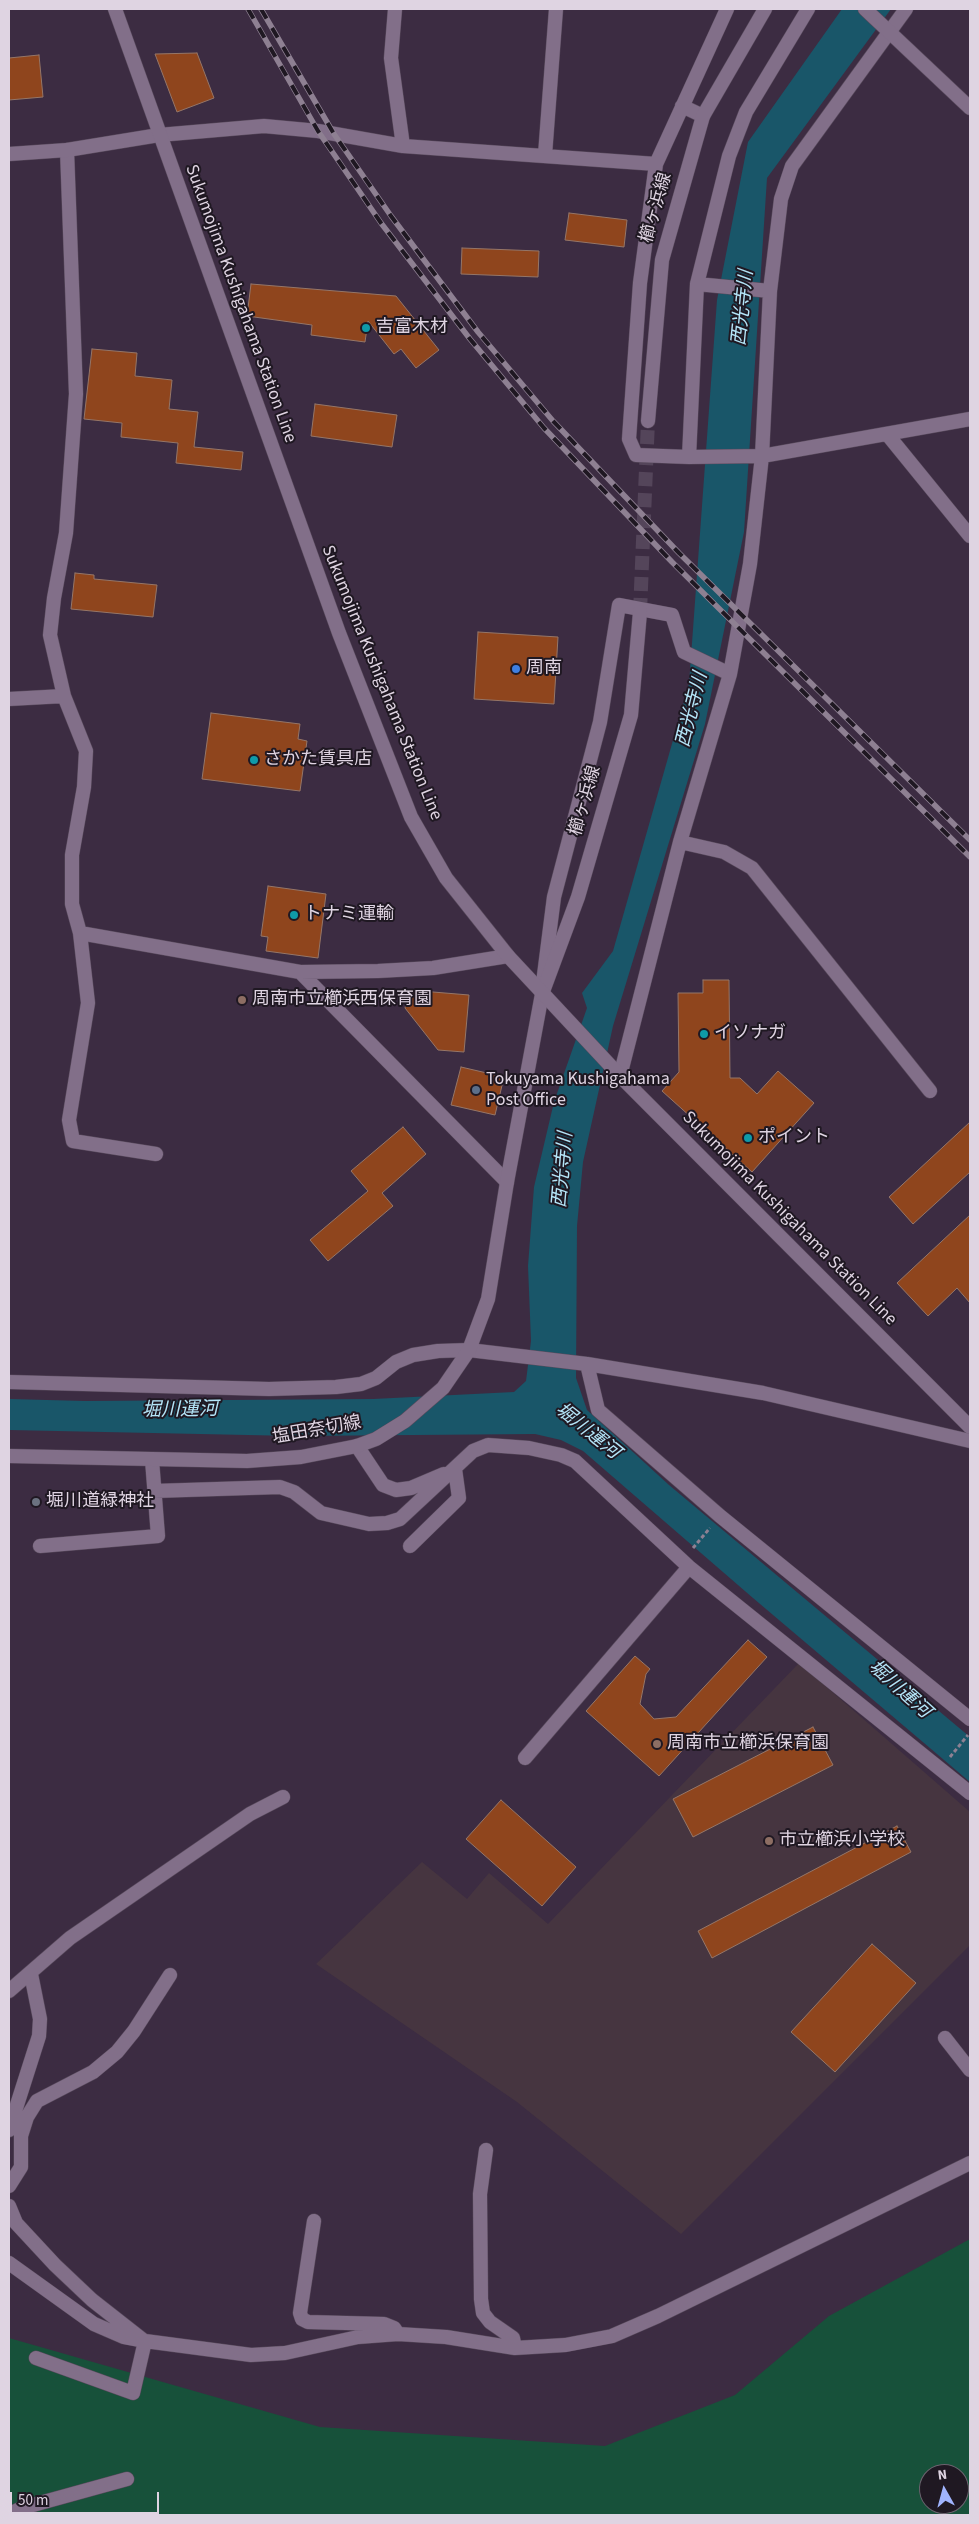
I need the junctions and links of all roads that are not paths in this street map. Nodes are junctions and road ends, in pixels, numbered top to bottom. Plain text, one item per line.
1 (115, 9) edge
2 (395, 9) edge
3 (556, 9) edge
4 (727, 9) edge
5 (764, 9) edge
6 (808, 9) edge
7 (865, 9) edge
8 (906, 9) edge
9 (889, 31) junction
10 (682, 106) junction
11 (970, 108) edge
12 (703, 116) junction
13 (159, 135) junction
14 (404, 146) junction
15 (66, 150) junction
16 (9, 154) edge
17 (545, 155) junction
18 (656, 164) junction
19 (697, 284) junction
20 (770, 291) junction
21 (970, 419) edge
22 (648, 421) tunnel mouth
23 (887, 434) junction
24 (762, 456) junction
25 (689, 457) junction
26 (970, 536) edge
27 (640, 612) tunnel mouth
28 (730, 674) junction
29 (64, 696) junction
30 (9, 699) edge
31 (680, 842) junction
32 (80, 933) junction
33 (508, 956) junction
34 (300, 972) junction
35 (542, 994) junction
36 (620, 1076) junction
37 (930, 1091) dead end
38 (156, 1154) dead end
39 (507, 1182) junction
40 (469, 1350) junction
41 (587, 1364) junction
42 (9, 1382) edge
43 (970, 1427) edge
44 (970, 1441) edge
45 (357, 1446) junction
46 (9, 1456) edge
47 (152, 1460) junction
48 (455, 1469) junction
49 (154, 1491) junction
50 (40, 1546) dead end
51 (410, 1546) dead end
52 (689, 1567) junction
53 (970, 1719) edge
54 (525, 1758) dead end
55 (970, 1793) edge
56 (283, 1797) dead end
57 (31, 1974) junction
58 (170, 1975) dead end
59 (9, 1991) edge
60 (945, 2038) dead end
61 (970, 2070) edge
62 (9, 2130) edge
63 (486, 2150) dead end
64 (970, 2163) edge
65 (9, 2186) edge
66 (9, 2206) edge
67 (314, 2221) dead end
68 (9, 2263) edge
69 (398, 2334) junction
70 (145, 2341) junction
71 (515, 2348) junction
72 (36, 2358) dead end
73 (127, 2479) dead end
74 (9, 2514) edge

1 - 13 street, Sukumojima Kushigahama Station Line
2 - 14 street
3 - 17 street
4 - 10 street
5 - 12 street, 櫛ヶ浜線
6 - 19 street
7 - 9 street
8 - 9 street
9 - 11 street
9 - 20 street
10 - 12 street
10 - 18 street
12 - 22 street, 櫛ヶ浜線
13 - 14 street
13 - 15 street
13 - 33 street, Sukumojima Kushigahama Station Line
14 - 17 street
15 - 16 street
15 - 29 street
17 - 18 street
18 - 25 street
19 - 20 street
19 - 25 street
20 - 24 street
21 - 23 street
23 - 24 street
23 - 26 street
24 - 25 street
24 - 28 street
27 - 35 street, 櫛ヶ浜線
28 - 31 street
28 - 35 street
29 - 30 street
29 - 32 street
31 - 36 street
31 - 37 street
32 - 34 street
32 - 38 street
33 - 34 street
33 - 35 street, Sukumojima Kushigahama Station Line
34 - 39 street
35 - 36 street, Sukumojima Kushigahama Station Line
35 - 39 street, 塩田奈切線
36 - 43 street, Sukumojima Kushigahama Station Line
39 - 40 street, 塩田奈切線
40 - 41 street
40 - 42 street
40 - 45 street, 塩田奈切線
41 - 44 street
41 - 53 street
45 - 47 street, 塩田奈切線
45 - 48 street
46 - 47 street, 塩田奈切線
47 - 49 street
48 - 49 street
48 - 51 street
48 - 52 street
49 - 50 street
52 - 54 street
52 - 55 street
56 - 57 street
57 - 59 street
57 - 62 street
58 - 65 street
60 - 61 street
63 - 71 street
64 - 71 street
66 - 70 street
67 - 69 street
68 - 70 street
69 - 70 street
69 - 71 street
70 - 72 street
73 - 74 street

